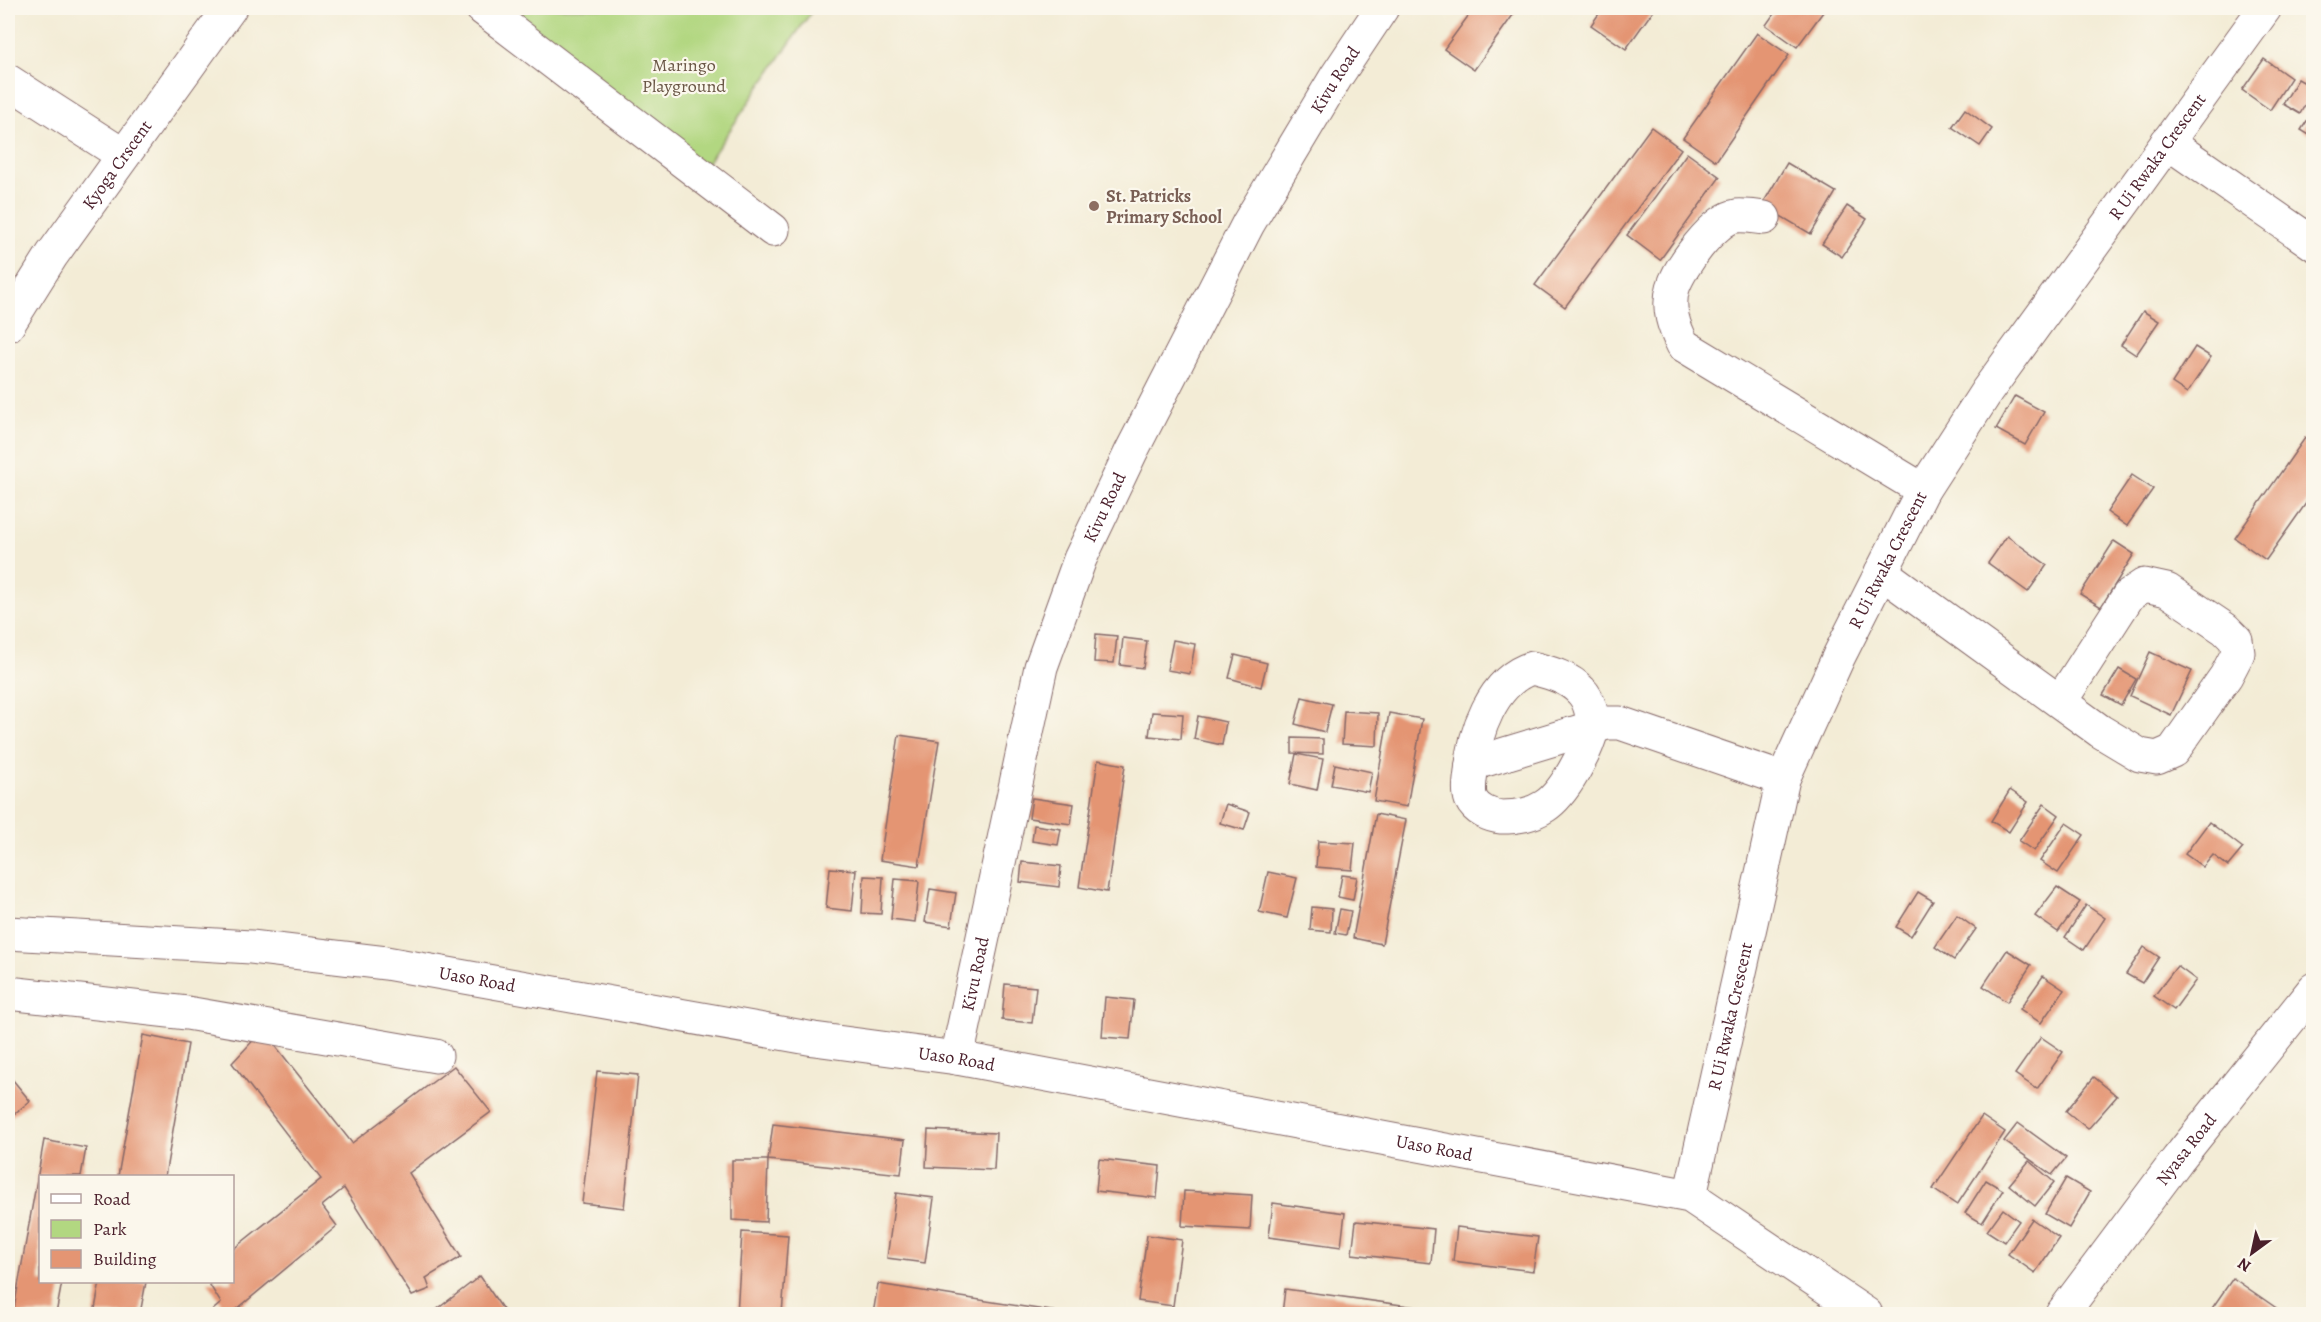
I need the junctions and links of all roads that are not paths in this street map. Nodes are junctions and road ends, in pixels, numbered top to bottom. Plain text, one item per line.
1 (230, 8) edge
2 (482, 8) edge
3 (1382, 8) edge
4 (2265, 8) edge
5 (8, 81) edge
6 (2167, 142) junction
7 (123, 155) junction
8 (1764, 218) dead end
9 (773, 230) dead end
10 (2313, 244) edge
11 (8, 325) edge
12 (1923, 490) junction
13 (1881, 572) junction
14 (2060, 702) junction
15 (1592, 727) junction
16 (1472, 764) junction
17 (1783, 779) junction
18 (8, 933) edge
19 (2313, 989) edge
20 (8, 993) edge
21 (436, 1056) dead end
22 (957, 1058) junction
23 (1690, 1196) junction
24 (1866, 1314) edge
25 (2062, 1314) edge

1 - 7 street, Kyoga Crscent
2 - 9 street
3 - 22 street, Kivu Road
4 - 6 street, R Ui Rwaka Crescent
5 - 7 street
6 - 10 street
6 - 12 street, R Ui Rwaka Crescent
7 - 11 street, Kyoga Crscent
8 - 12 street
12 - 13 street, R Ui Rwaka Crescent
13 - 14 street
13 - 17 street, R Ui Rwaka Crescent
14 - 14 street
15 - 16 street
15 - 16 street
15 - 16 street
15 - 17 street
17 - 23 street, R Ui Rwaka Crescent
18 - 22 street, Uaso Road
19 - 25 street, Nyasa Road
20 - 21 street
22 - 23 street, Uaso Road
23 - 24 street, Uaso Road

